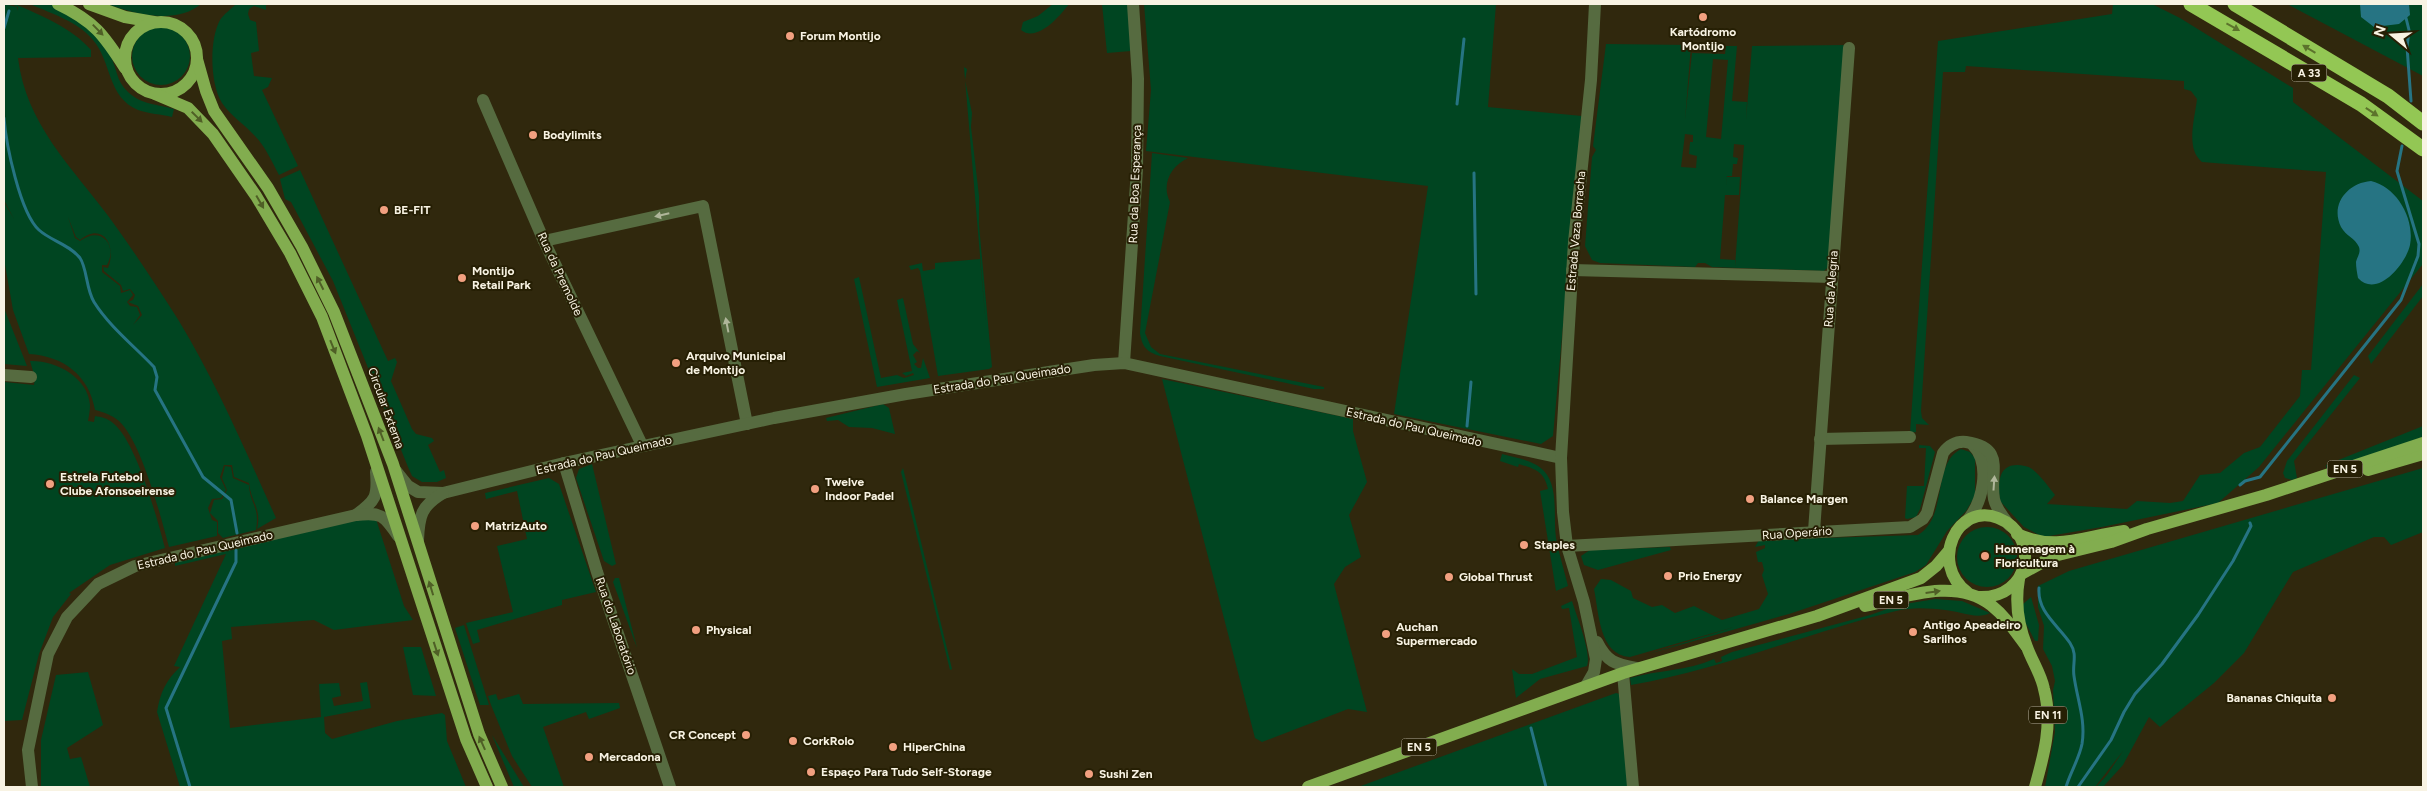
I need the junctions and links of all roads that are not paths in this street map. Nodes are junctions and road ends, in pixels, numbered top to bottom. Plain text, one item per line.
1 (58, 4) edge
2 (90, 4) edge
3 (1133, 4) edge
4 (1595, 4) edge
5 (2191, 4) edge
6 (2235, 4) edge
7 (154, 22) junction
8 (1849, 48) dead end
9 (198, 59) junction
10 (126, 69) junction
11 (154, 94) junction
12 (483, 100) dead end
13 (2423, 123) edge
14 (2423, 149) edge
15 (544, 241) junction
16 (1572, 270) junction
17 (1832, 277) junction
18 (1124, 363) junction
19 (4, 375) edge
20 (32, 377) dead end
21 (747, 424) junction
22 (1910, 438) dead end
23 (1820, 439) junction
24 (2423, 443) edge
25 (1972, 444) junction
26 (642, 446) junction
27 (2423, 454) edge
28 (1562, 458) junction
29 (374, 461) junction
30 (564, 463) junction
31 (393, 464) junction
32 (443, 494) junction
33 (2266, 496) junction
34 (356, 515) junction
35 (1965, 523) junction
36 (2147, 529) junction
37 (2014, 530) junction
38 (1814, 531) junction
39 (398, 536) junction
40 (418, 546) junction
41 (1567, 546) junction
42 (1948, 552) junction
43 (2021, 576) junction
44 (1966, 592) junction
45 (1979, 597) junction
46 (1817, 616) junction
47 (1590, 626) junction
48 (2026, 646) junction
49 (1637, 668) junction
50 (1623, 673) junction
51 (1586, 686) junction
52 (32, 787) edge
53 (487, 787) edge
54 (502, 787) edge
55 (670, 787) edge
56 (1308, 787) edge
57 (1633, 787) edge
58 (2035, 787) edge

1 -> 10 main road
2 - 7 main road
3 - 18 street, Rua da Boa Esperança
4 - 16 street, Estrada Vaza Borracha
5 -> 14 highway, A 33
13 -> 6 highway, A 33
7 - 9 main road
7 - 10 main road
8 - 17 street, Rua da Alegria
9 - 11 main road
31 -> 9 main road, Circular Externa
10 - 11 main road
11 -> 29 main road
12 - 15 street, Rua da Premolde
21 -> 15 street
15 - 26 street, Rua da Premolde
16 - 17 street
16 - 28 street, Estrada Vaza Borracha
17 - 23 street, Rua da Alegria
18 - 21 street, Estrada do Pau Queimado
18 - 28 street, Estrada do Pau Queimado
19 - 20 street
21 - 26 street, Estrada do Pau Queimado
22 - 23 street
23 - 38 street, Rua da Alegria
24 - 33 main road, EN 5
25 - 35 street
37 -> 25 street
25 - 38 street, Rua Operário
26 - 30 street, Estrada do Pau Queimado
27 - 33 main road, EN 5
28 - 41 street, Estrada Vaza Borracha
29 - 34 street, Estrada do Pau Queimado
29 - 39 main road
30 - 32 street, Estrada do Pau Queimado
30 - 55 street, Rua do Laboratório
31 - 32 street
31 - 40 main road, Circular Externa
32 - 40 street
33 - 36 main road, EN 5
34 - 39 street, Estrada do Pau Queimado
34 - 52 street, Estrada do Pau Queimado
35 - 37 main road, EN 5
35 - 42 main road, EN 5
36 - 37 main road, EN 5
36 - 43 main road, EN 5
37 - 43 main road
38 - 41 street, Rua Operário
39 -> 53 main road
54 -> 40 main road, Circular Externa
41 - 47 street, Estrada Vaza Borracha
42 - 44 main road
42 - 46 main road, EN 5
43 - 45 main road, EN 5
43 - 48 main road, EN 11
44 - 45 main road, EN 5
46 -> 44 main road, EN 5
45 - 48 main road, EN 11
46 - 49 main road, EN 5
47 - 49 street
47 - 51 street
48 - 58 main road, EN 11
49 - 50 main road, EN 5
50 - 51 main road, EN 5
50 - 57 street
51 - 56 main road, EN 5

